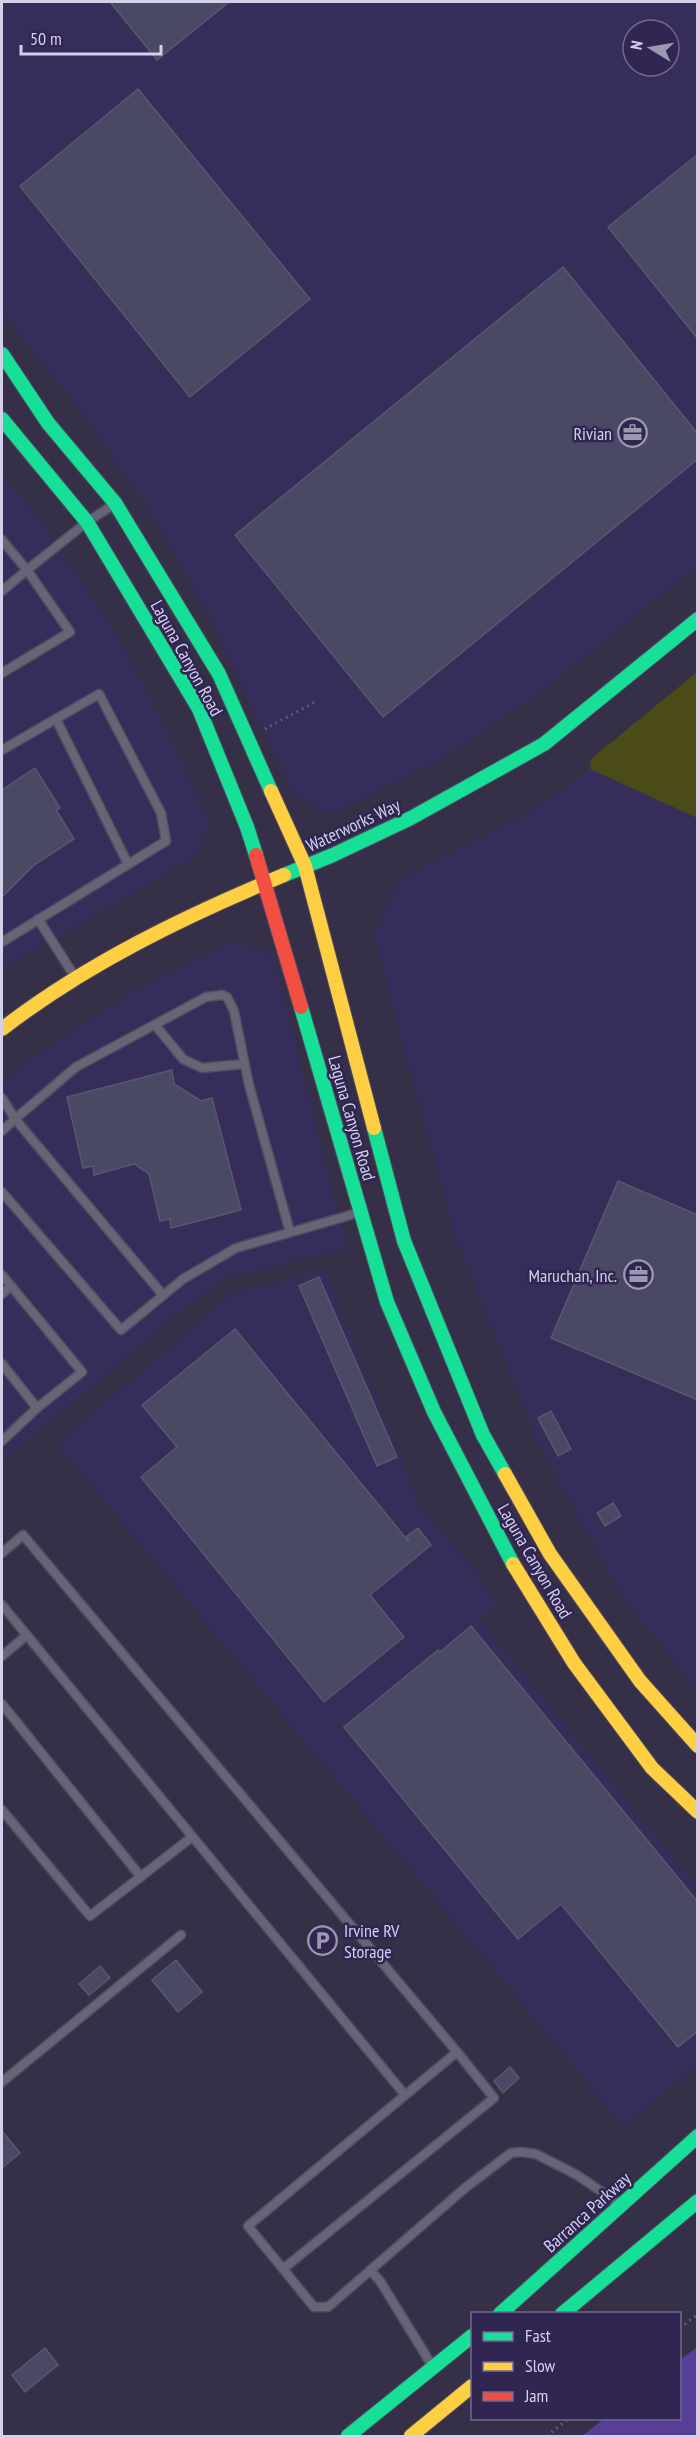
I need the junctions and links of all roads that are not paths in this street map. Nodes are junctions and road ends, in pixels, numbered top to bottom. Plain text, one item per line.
1 (2, 354) edge
2 (2, 419) edge
3 (115, 503) junction
4 (87, 522) junction
5 (2, 540) edge
6 (27, 570) junction
7 (2, 591) edge
8 (698, 619) edge
9 (2, 673) edge
10 (56, 718) junction
11 (2, 750) edge
12 (128, 864) junction
13 (306, 866) junction
14 (266, 884) junction
15 (38, 919) junction
16 (2, 942) edge
17 (76, 980) junction
18 (156, 1026) junction
19 (2, 1029) edge
20 (244, 1064) junction
21 (2, 1098) edge
22 (15, 1119) junction
23 (2, 1131) edge
24 (2, 1191) edge
25 (361, 1212) junction
26 (290, 1232) junction
27 (2, 1275) edge
28 (10, 1286) junction
29 (2, 1294) edge
30 (164, 1294) junction
31 (2, 1364) edge
32 (37, 1408) junction
33 (2, 1441) edge
34 (2, 1553) edge
35 (2, 1605) edge
36 (27, 1635) junction
37 (2, 1656) edge
38 (2, 1704) edge
39 (698, 1746) edge
40 (2, 1810) edge
41 (698, 1812) edge
42 (192, 1837) junction
43 (141, 1877) junction
44 (181, 1935) dead end
45 (457, 2052) junction
46 (2, 2082) edge
47 (405, 2095) junction
48 (698, 2136) edge
49 (698, 2201) edge
50 (621, 2205) junction
51 (283, 2269) junction
52 (369, 2270) junction
53 (501, 2312) edge
54 (563, 2312) edge
55 (471, 2337) edge
56 (433, 2368) junction
57 (471, 2387) edge
58 (348, 2436) edge
59 (411, 2436) edge

1 - 3 main road, Laguna Canyon Road
2 - 4 main road, Laguna Canyon Road
3 - 4 lane
3 - 13 main road, Laguna Canyon Road
4 - 6 lane
4 - 14 main road, Laguna Canyon Road
5 - 6 lane
6 - 7 lane
6 - 9 lane
8 - 13 main road, Waterworks Way
10 - 11 lane
10 - 12 lane
10 - 12 lane
12 - 15 lane
13 - 14 main road, Waterworks Way
13 - 39 main road, Laguna Canyon Road
14 - 17 main road, Waterworks Way
14 - 25 main road, Laguna Canyon Road
15 - 16 lane
15 - 17 lane
17 - 19 main road, Waterworks Way
18 - 20 lane
18 - 20 lane
18 - 22 lane
20 - 26 lane
21 - 22 lane
22 - 23 lane
22 - 30 lane
24 - 30 lane
25 - 26 lane
25 - 41 main road, Laguna Canyon Road
26 - 30 lane
27 - 28 lane
28 - 29 lane
28 - 32 lane
31 - 32 lane
32 - 33 lane
34 - 45 lane
35 - 36 lane
36 - 37 lane
36 - 42 lane
38 - 43 lane
40 - 43 lane
42 - 43 lane
42 - 47 lane
44 - 46 lane
45 - 47 lane
45 - 51 lane
47 - 51 lane
48 - 50 main road, Barranca Parkway
49 - 54 main road
50 - 52 lane
50 - 53 main road, Barranca Parkway
51 - 52 lane
52 - 56 lane
55 - 56 main road
56 - 58 main road
57 - 59 main road

